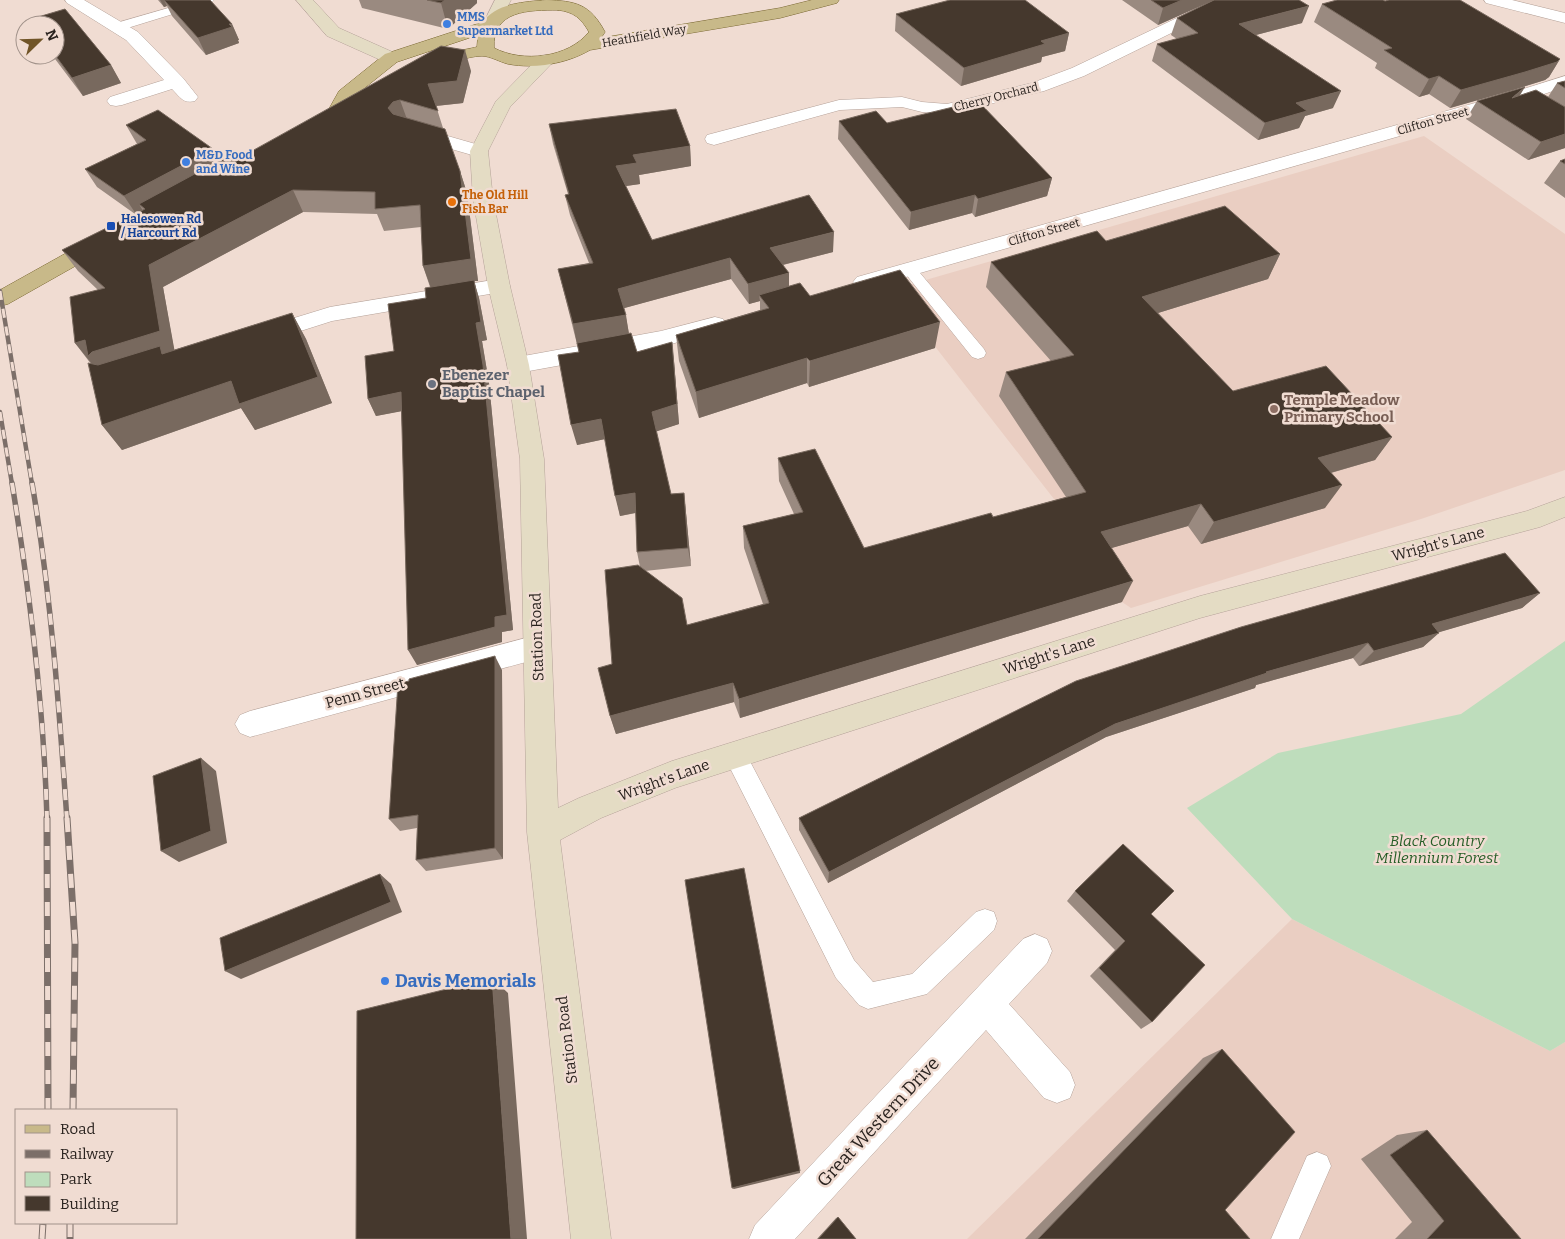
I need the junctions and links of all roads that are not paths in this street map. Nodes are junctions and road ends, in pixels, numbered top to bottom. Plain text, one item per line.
1 (73, 0) edge
2 (208, 0) edge
3 (304, 0) edge
4 (503, 0) edge
5 (831, 0) edge
6 (1234, 0) edge
7 (1492, 0) edge
8 (554, 2) edge
9 (1565, 18) edge
10 (590, 20) junction
11 (609, 21) dead end
12 (492, 22) junction
13 (628, 23) dead end
14 (117, 26) junction
15 (701, 26) junction
16 (586, 46) junction
17 (486, 50) junction
18 (391, 58) junction
19 (546, 60) junction
20 (413, 71) edge
21 (1565, 81) edge
22 (177, 82) junction
23 (375, 93) edge
24 (1520, 96) junction
25 (189, 97) dead end
26 (116, 101) dead end
27 (1542, 110) edge
28 (407, 130) edge
29 (714, 139) dead end
30 (479, 151) junction
31 (119, 232) edge
32 (910, 270) junction
33 (499, 286) junction
34 (843, 288) edge
35 (0, 299) edge
36 (737, 318) edge
37 (247, 340) edge
38 (978, 353) dead end
39 (518, 365) junction
40 (1565, 507) edge
41 (537, 647) junction
42 (250, 724) dead end
43 (735, 756) junction
44 (543, 832) junction
45 (985, 921) dead end
46 (1035, 952) dead end
47 (987, 1005) junction
48 (1057, 1084) dead end
49 (1317, 1166) dead end
50 (590, 1239) edge
51 (769, 1239) edge
52 (1285, 1239) edge

1 - 14 street
2 - 14 lane
3 - 18 street
4 - 12 street
5 - 15 main road, Heathfield Way
6 - 29 street, Cherry Orchard
7 - 9 street
8 - 10 main road
8 - 12 main road
10 - 11 main road, Heathfield Way
10 - 16 main road
12 - 17 main road
12 - 18 main road
13 - 15 main road, Heathfield Way
14 - 22 street
15 - 16 main road, Heathfield Way
16 - 19 main road, Heathfield Way
17 - 19 main road, Heathfield Way
17 - 20 main road
18 - 23 main road
19 - 30 street
21 - 24 street, Clifton Street
22 - 25 street
22 - 26 street
24 - 27 street
24 - 32 street, Clifton Street
28 - 30 street
30 - 33 street, Station Road
31 - 35 main road
32 - 34 street, Clifton Street
32 - 38 lane
33 - 37 street
33 - 39 street, Station Road
36 - 39 street
39 - 41 street, Station Road
40 - 43 street, Wright's Lane
41 - 42 street, Penn Street
41 - 44 street, Station Road
43 - 44 street, Wright's Lane
43 - 45 lane
44 - 50 street, Station Road
46 - 47 street, Great Western Drive
47 - 48 street
47 - 51 street, Great Western Drive
49 - 52 lane

